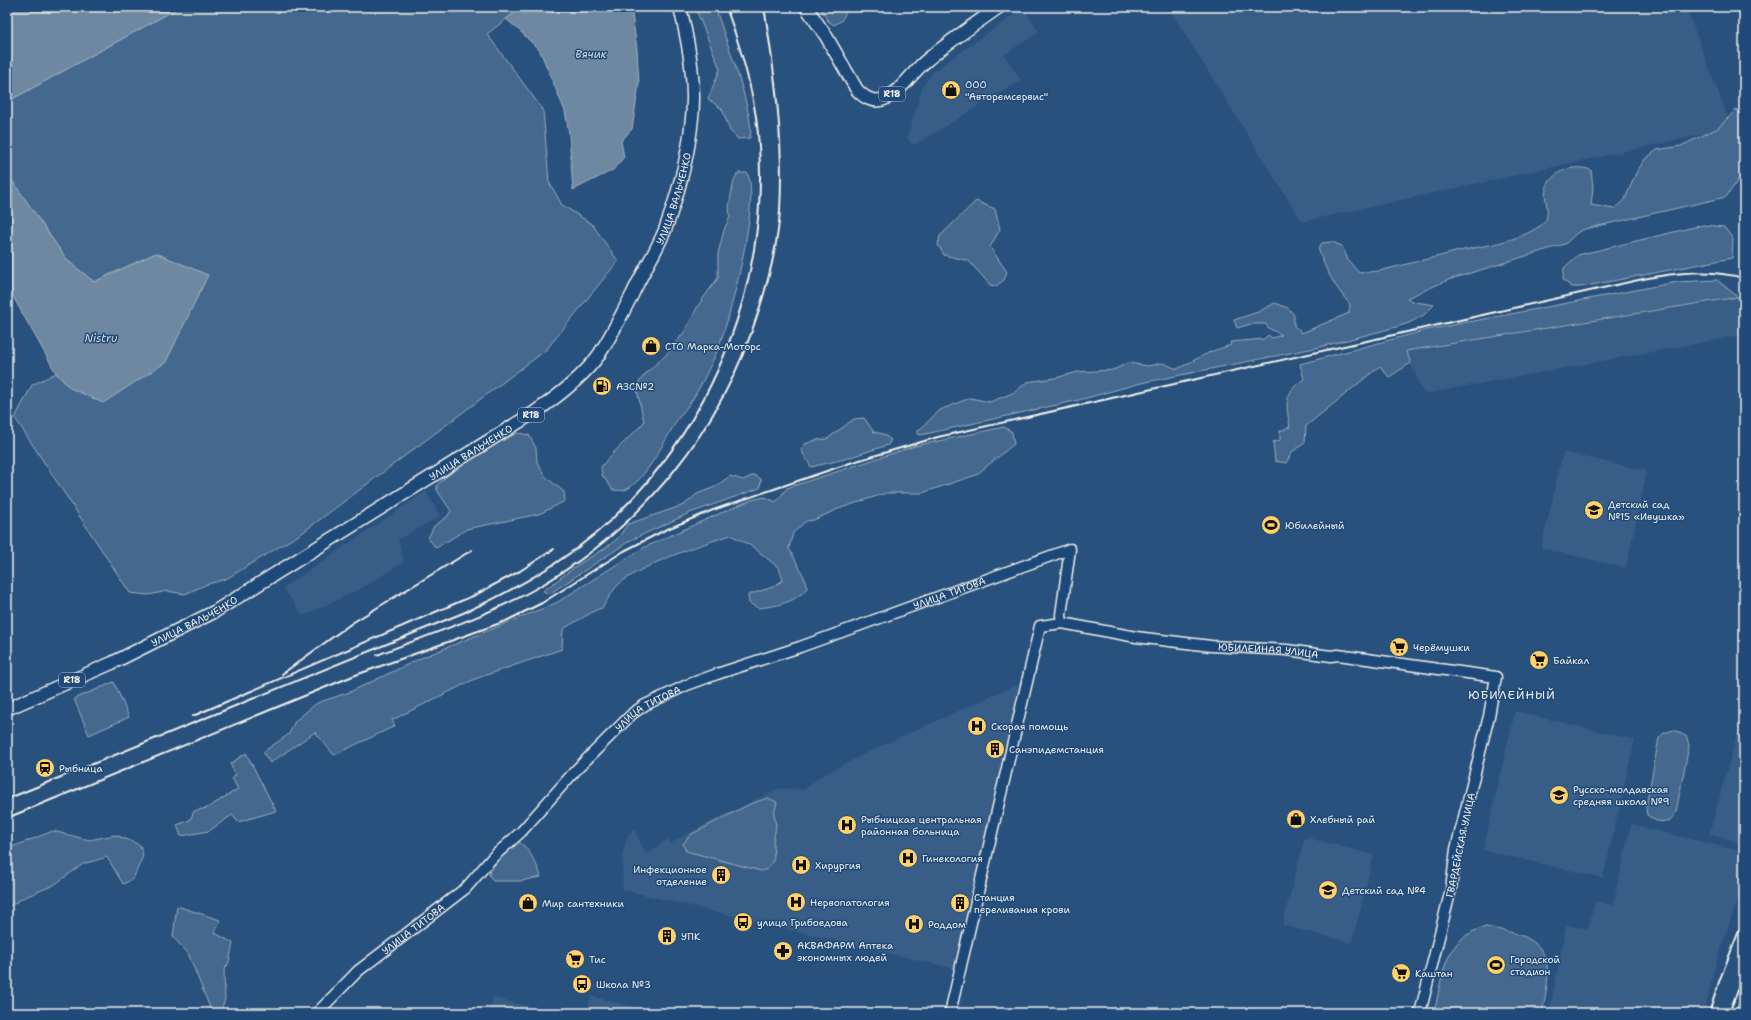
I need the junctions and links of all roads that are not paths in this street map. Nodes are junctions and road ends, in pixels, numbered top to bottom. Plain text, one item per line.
1 (680, 7) edge
2 (806, 7) edge
3 (999, 7) edge
4 (1062, 623) junction
5 (1496, 677) joint
6 (7, 709) edge
7 (317, 1013) edge
8 (950, 1013) edge
9 (1420, 1013) edge

1 - 6 main road, УЛИЦА ВАЛЬЧЕНКО / R18
2 - 3 main road, R18
4 - 5 street, ЮБИЛЕЙНАЯ УЛИЦА
4 - 7 street, УЛИЦА ТИТОВА
4 - 8 street, ЮБИЛЕЙНАЯ УЛИЦА
5 - 9 street, ГВАРДЕЙСКАЯ УЛИЦА

